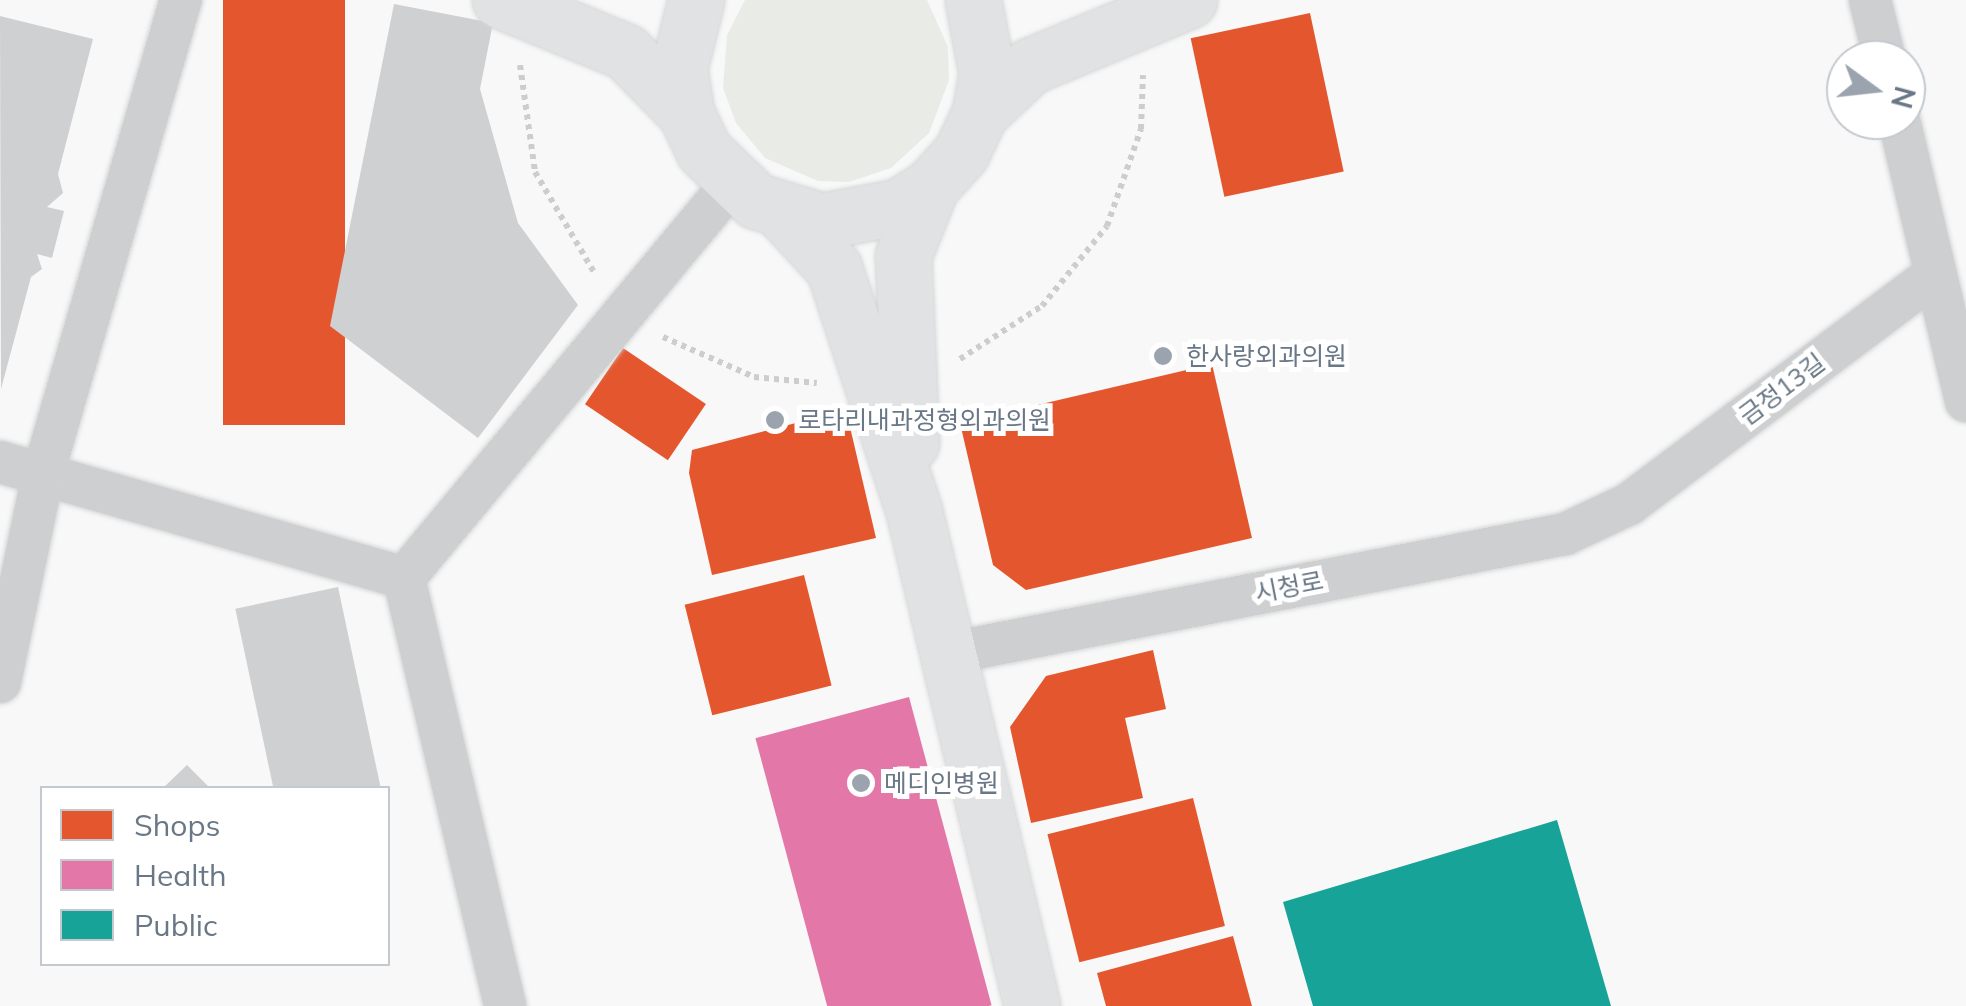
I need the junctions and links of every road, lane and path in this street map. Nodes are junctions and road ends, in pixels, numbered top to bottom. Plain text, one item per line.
1 (180, 0) edge
2 (696, 0) edge
3 (972, 0) edge
4 (1189, 0) edge
5 (1870, 0) edge
6 (515, 6) edge
7 (1879, 40) edge
8 (686, 113) junction
9 (980, 114) junction
10 (1904, 140) edge
11 (535, 172) dead end
12 (732, 183) junction
13 (931, 186) junction
14 (783, 213) junction
15 (1936, 274) junction
16 (1966, 402) edge
17 (0, 462) edge
18 (42, 474) junction
19 (1629, 504) joint
20 (914, 511) junction
21 (404, 578) junction
22 (944, 654) junction
23 (0, 682) edge
24 (504, 1006) edge
25 (1032, 1006) edge

1 - 18 street
2 - 8 street
3 - 9 street
4 - 9 street
5 - 7 street
6 - 8 street
6 - 11 path
8 - 12 street
9 - 13 street
10 - 15 street
12 - 14 street
12 - 21 street
13 - 14 street
13 - 20 street
14 - 20 street
15 - 16 street
15 - 19 street, 금정13길
17 - 18 street
18 - 21 street
18 - 23 street
19 - 22 street, 시청로
20 - 22 street
21 - 24 street
22 - 25 street

